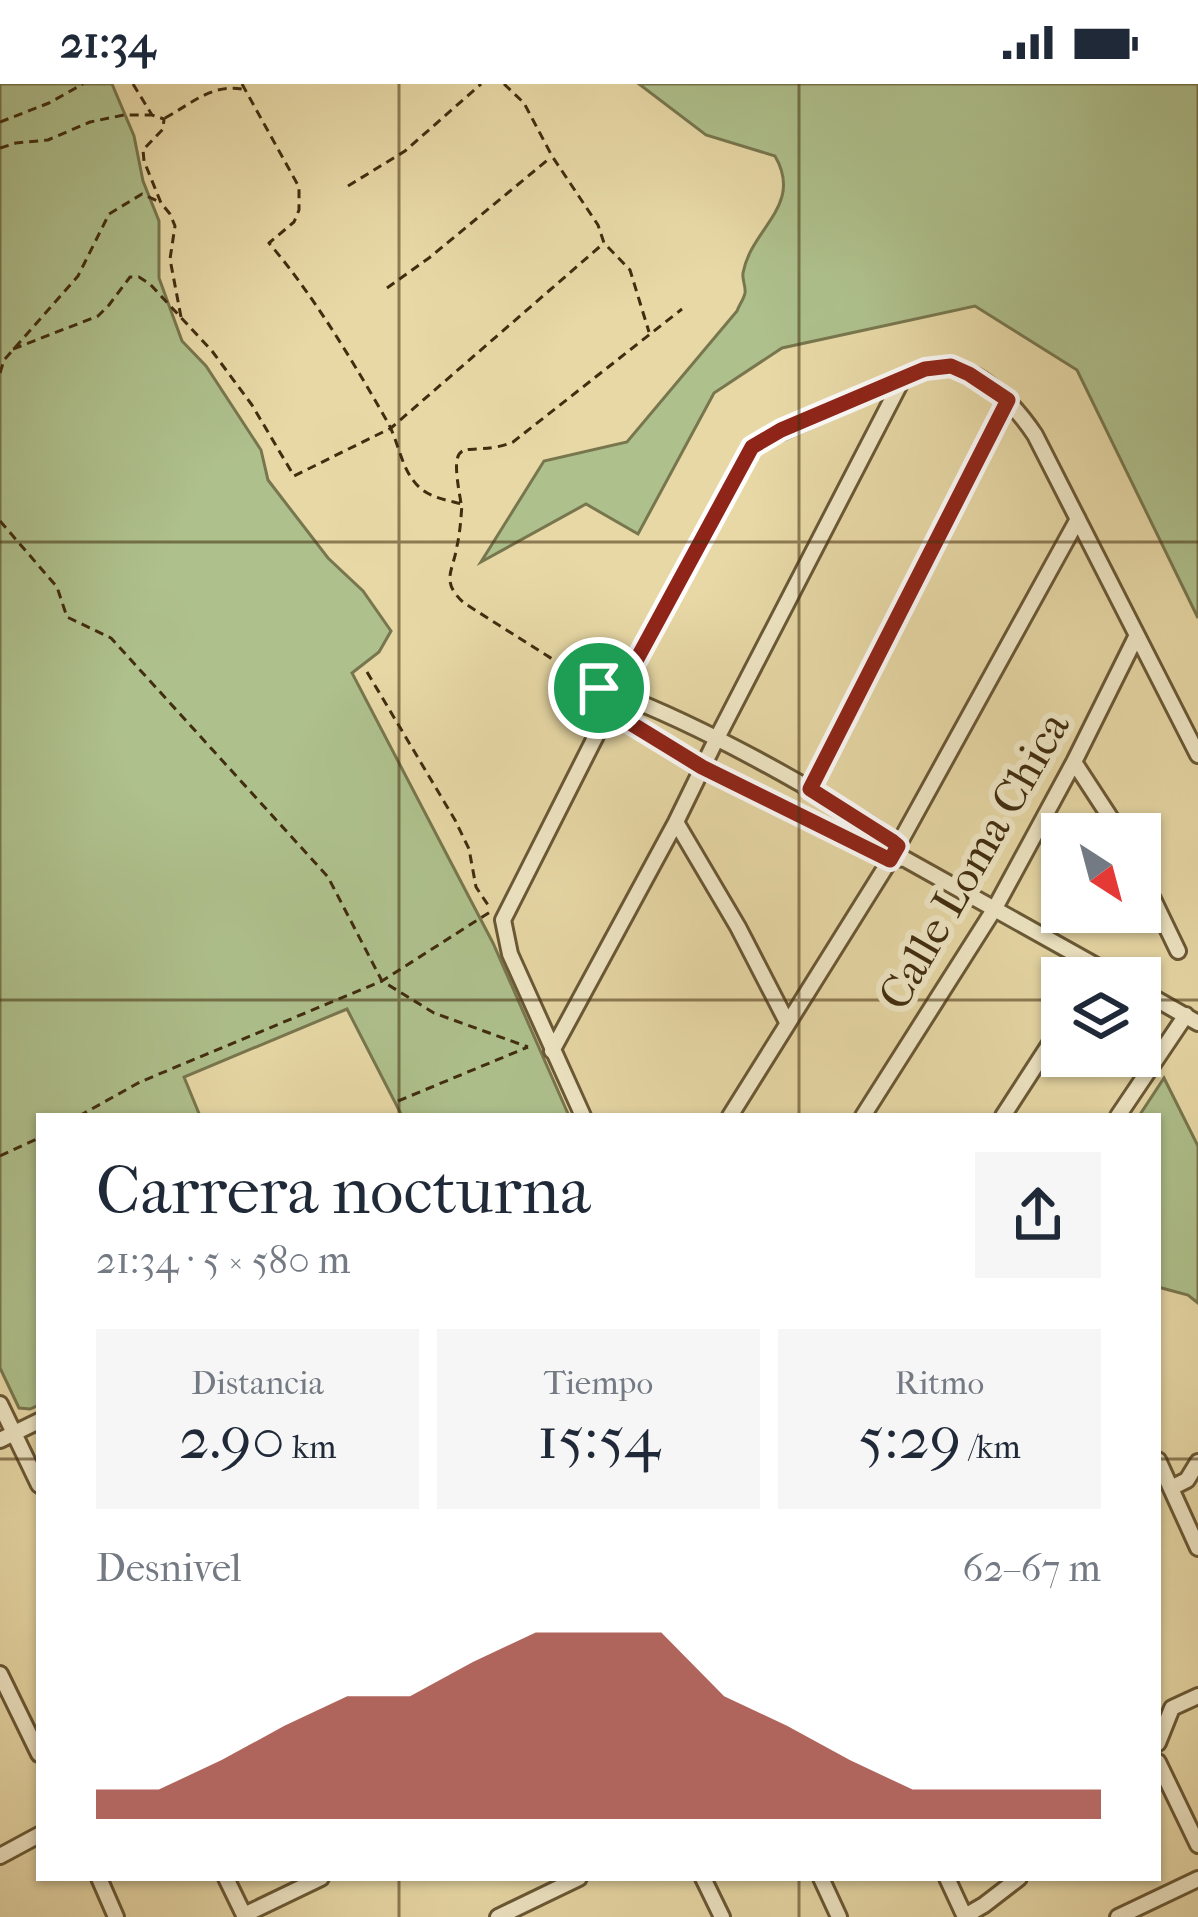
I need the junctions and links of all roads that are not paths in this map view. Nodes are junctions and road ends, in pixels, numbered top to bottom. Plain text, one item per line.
1 (903, 379) junction
2 (1008, 400) junction
3 (1078, 519) junction
4 (1136, 635) junction
5 (618, 694) junction
6 (609, 710) junction
7 (716, 740) junction
8 (1198, 754) edge
9 (1074, 762) junction
10 (702, 767) junction
11 (810, 789) junction
12 (1107, 813) edge
13 (676, 822) junction
14 (897, 855) junction
15 (995, 908) junction
16 (1161, 916) edge
17 (1178, 951) dead end
18 (1071, 957) edge
19 (1161, 1002) edge
20 (1192, 1019) edge
21 (787, 1022) junction
22 (552, 1051) junction
23 (1041, 1057) edge
24 (582, 1113) edge
25 (732, 1113) edge
26 (865, 1113) edge
27 (1005, 1113) edge
28 (1120, 1113) edge
29 (0, 1404) edge
30 (36, 1422) edge
31 (7, 1436) edge
32 (1198, 1462) edge
33 (1161, 1471) edge
34 (36, 1480) edge
35 (1171, 1488) junction
36 (1198, 1548) edge
37 (0, 1674) edge
38 (1198, 1696) edge
39 (1161, 1728) edge
40 (36, 1748) edge
41 (1161, 1768) edge
42 (36, 1837) edge
43 (1198, 1845) edge
44 (0, 1856) edge
45 (1198, 1879) edge
46 (100, 1881) edge
47 (228, 1881) edge
48 (315, 1881) edge
49 (573, 1881) edge
50 (705, 1881) edge
51 (821, 1881) edge
52 (948, 1881) edge
53 (1015, 1881) edge
54 (114, 1916) edge
55 (245, 1916) edge
56 (965, 1916) edge
57 (498, 1917) edge
58 (722, 1917) edge
59 (839, 1917) edge
60 (1118, 1917) edge

1 - 2 street
1 - 5 street
1 - 7 street
2 - 3 street
2 - 11 street
3 - 4 street
3 - 14 street
4 - 8 street
4 - 9 street, Calle Loma Chica
5 - 6 street
5 - 6 street
5 - 7 street
6 - 10 street
6 - 22 street
7 - 10 street
7 - 11 street
9 - 12 street
9 - 15 street, Calle Loma Chica
10 - 13 street
10 - 14 street
11 - 14 street
13 - 21 street
13 - 22 street
14 - 15 street
14 - 21 street
15 - 18 street
15 - 26 street, Calle Loma Chica
16 - 17 street
19 - 20 street
20 - 28 street
21 - 25 street
22 - 24 street
23 - 27 street
29 - 31 street
30 - 31 street
31 - 34 street
32 - 35 street
33 - 35 street
35 - 36 street
37 - 40 street
38 - 39 street
41 - 43 street
42 - 44 street
45 - 60 street
46 - 54 street
47 - 55 street
48 - 55 street
49 - 57 street
50 - 58 street
51 - 59 street
52 - 56 street
53 - 56 street

